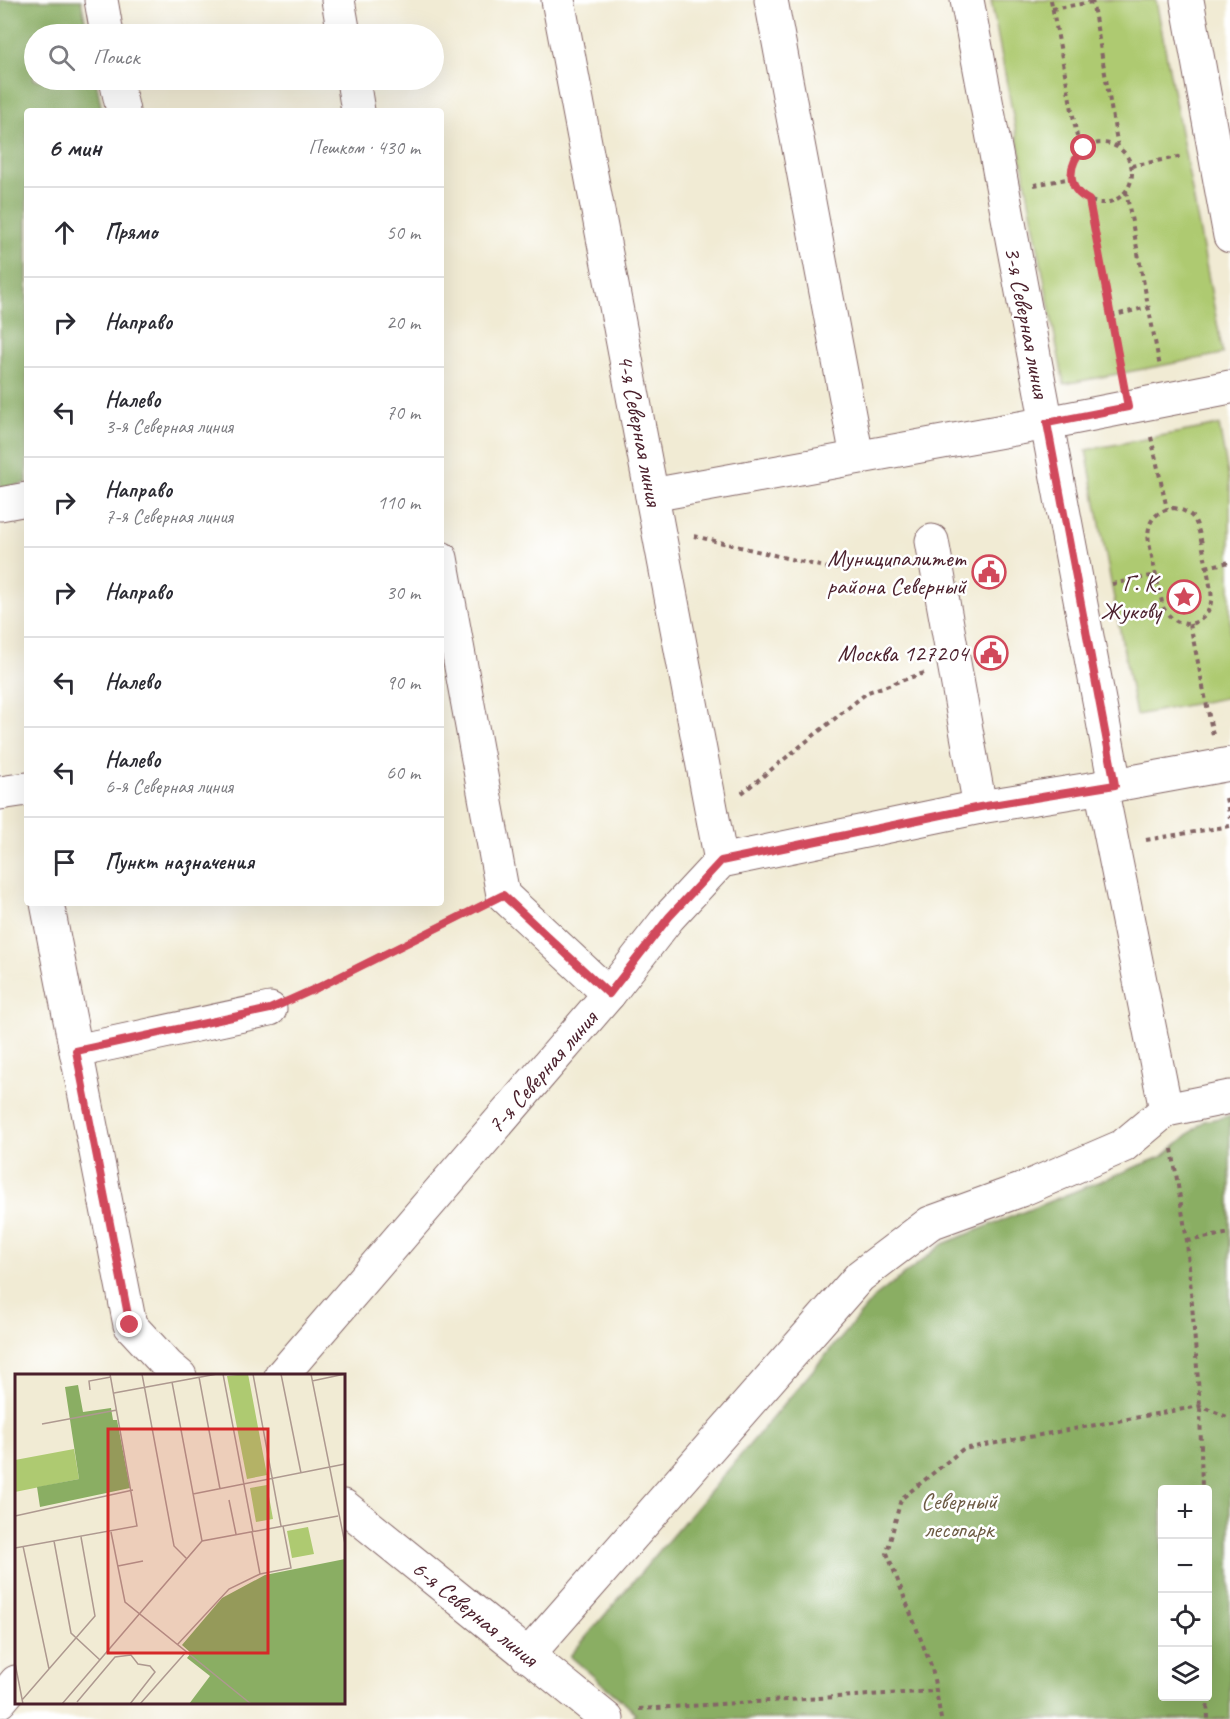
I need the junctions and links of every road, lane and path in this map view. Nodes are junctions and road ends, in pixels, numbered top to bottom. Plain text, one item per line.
1 (100, 0) edge
2 (338, 0) edge
3 (558, 0) edge
4 (771, 0) edge
5 (967, 0) edge
6 (1051, 0) edge
7 (1187, 0) edge
8 (1092, 1) edge
9 (1052, 9) junction
10 (105, 24) edge
11 (342, 24) edge
12 (118, 90) edge
13 (354, 90) edge
14 (122, 108) edge
15 (357, 108) edge
16 (1118, 148) junction
17 (1215, 151) junction
18 (1080, 152) junction
19 (1131, 166) junction
20 (1126, 191) junction
21 (1089, 200) junction
22 (1230, 236) edge
23 (1148, 307) junction
24 (1110, 316) junction
25 (1230, 387) edge
26 (1146, 403) junction
27 (1047, 423) junction
28 (857, 457) junction
29 (652, 495) junction
30 (24, 500) edge
31 (0, 504) edge
32 (1167, 509) junction
33 (658, 528) junction
34 (934, 549) joint
35 (1230, 562) edge
36 (1206, 567) junction
37 (444, 574) edge
38 (1156, 575) junction
39 (1079, 591) junction
40 (1191, 624) junction
41 (954, 663) junction
42 (1225, 765) edge
43 (1108, 786) junction
44 (980, 807) junction
45 (713, 816) junction
46 (1230, 826) edge
47 (1113, 846) junction
48 (721, 861) junction
49 (503, 895) junction
50 (48, 906) edge
51 (609, 994) junction
52 (270, 1009) joint
53 (76, 1051) junction
54 (1230, 1097) edge
55 (1166, 1110) junction
56 (1230, 1233) edge
57 (1187, 1241) junction
58 (178, 1374) edge
59 (283, 1374) edge
60 (1200, 1406) junction
61 (1230, 1418) edge
62 (1202, 1485) edge
63 (345, 1507) edge
64 (527, 1656) junction
65 (15, 1683) edge
66 (936, 1691) junction
67 (0, 1701) edge
68 (1207, 1701) edge
69 (598, 1716) edge
70 (941, 1719) edge
71 (1208, 1719) edge

1 - 10 street
2 - 11 street
3 - 29 street, 4-я Северная линия
4 - 28 street
5 - 27 street, 3-я Северная линия
6 - 9 path
7 - 17 street
8 - 9 path
8 - 16 path
9 - 18 path
12 - 14 street
13 - 15 street
16 - 18 path
16 - 19 path
17 - 19 path
17 - 22 street
18 - 21 path
19 - 20 path
20 - 21 path
20 - 23 path
21 - 24 path
23 - 24 path
23 - 26 path
24 - 26 path
25 - 26 street
26 - 27 street
26 - 32 path
27 - 28 street
27 - 39 street, 3-я Северная линия
28 - 29 street
29 - 33 street, 4-я Северная линия
30 - 31 street
32 - 36 path
32 - 38 path
33 - 34 path
33 - 45 street, 4-я Северная линия
34 - 41 street
35 - 36 path
36 - 40 path
37 - 49 street
38 - 39 path
38 - 40 path
39 - 43 street, 3-я Северная линия
40 - 42 path
41 - 44 street
41 - 45 path
42 - 43 street
43 - 44 street
43 - 47 street, 3-я Северная линия
44 - 48 street
45 - 48 street, 4-я Северная линия
46 - 47 path
47 - 55 street, 3-я Северная линия
48 - 51 street, 7-я Северная линия
49 - 51 street
49 - 52 path
50 - 53 street
51 - 59 street, 7-я Северная линия
52 - 53 street
53 - 58 street
54 - 55 street
55 - 57 path
55 - 64 street
56 - 57 path
57 - 60 path
60 - 61 path
60 - 62 path
60 - 66 path
63 - 64 street, 6-я Северная линия
64 - 69 street, 6-я Северная линия
65 - 67 street
66 - 69 path
66 - 70 path
68 - 71 path

